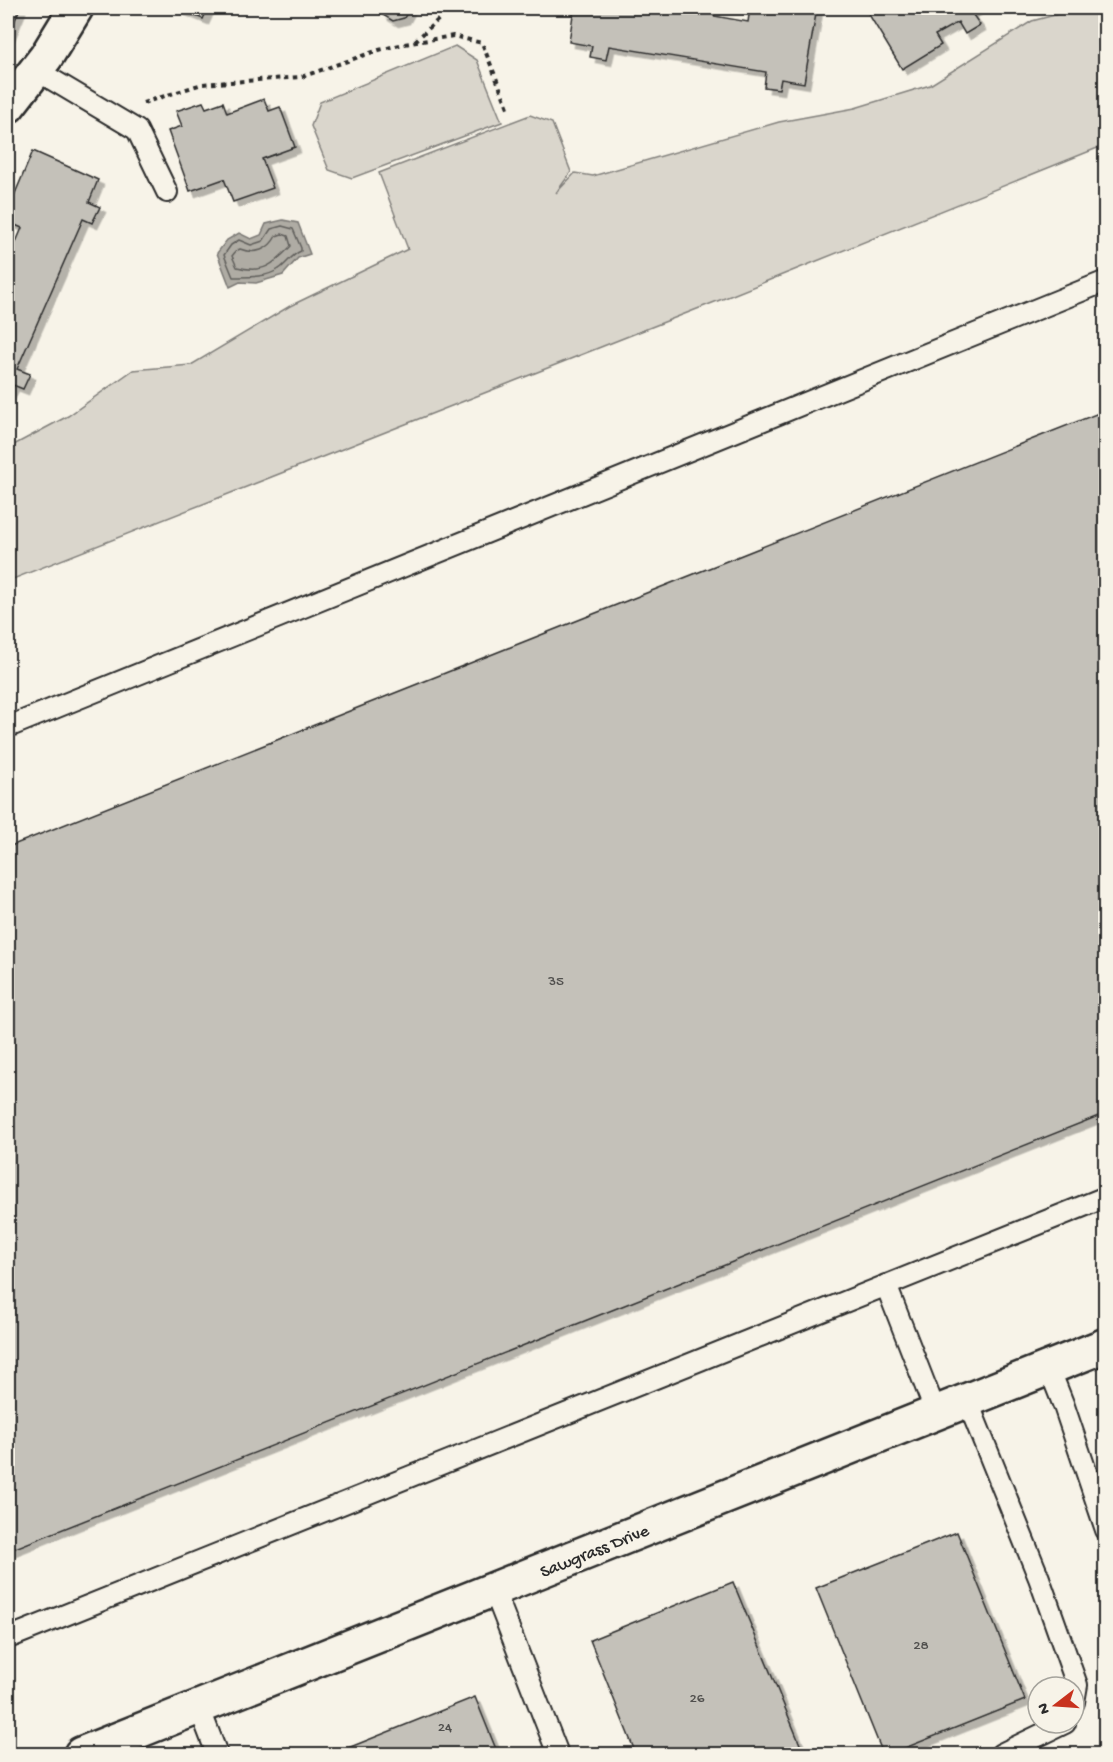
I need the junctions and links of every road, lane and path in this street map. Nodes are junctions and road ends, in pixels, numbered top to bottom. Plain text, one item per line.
1 (76, 8) edge
2 (451, 8) edge
3 (13, 31) dead end
4 (414, 42) junction
5 (8, 43) edge
6 (36, 70) junction
7 (8, 106) edge
8 (509, 110) dead end
9 (110, 114) junction
10 (167, 192) dead end
11 (1106, 281) edge
12 (8, 727) edge
13 (1106, 1197) edge
14 (886, 1286) junction
15 (1106, 1346) edge
16 (1049, 1368) junction
17 (967, 1400) junction
18 (936, 1413) junction
19 (1106, 1530) edge
20 (494, 1590) junction
21 (8, 1638) edge
22 (1073, 1675) edge
23 (199, 1707) junction
24 (1041, 1735) edge
25 (81, 1755) edge
26 (217, 1755) edge
27 (558, 1755) edge
28 (1001, 1755) edge

1 - 6 street
2 - 4 path
3 - 5 path
4 - 8 path
4 - 9 path
6 - 7 street
6 - 9 lane
9 - 10 lane
11 - 12 lane
13 - 14 lane
14 - 18 lane
14 - 21 lane
15 - 16 street, Sawgrass Drive
16 - 17 street, Sawgrass Drive
16 - 19 lane
17 - 18 street, Sawgrass Drive
17 - 22 lane
18 - 20 street, Sawgrass Drive
20 - 23 street, Sawgrass Drive
20 - 27 lane
23 - 25 street, Sawgrass Drive
23 - 26 lane
24 - 28 lane

